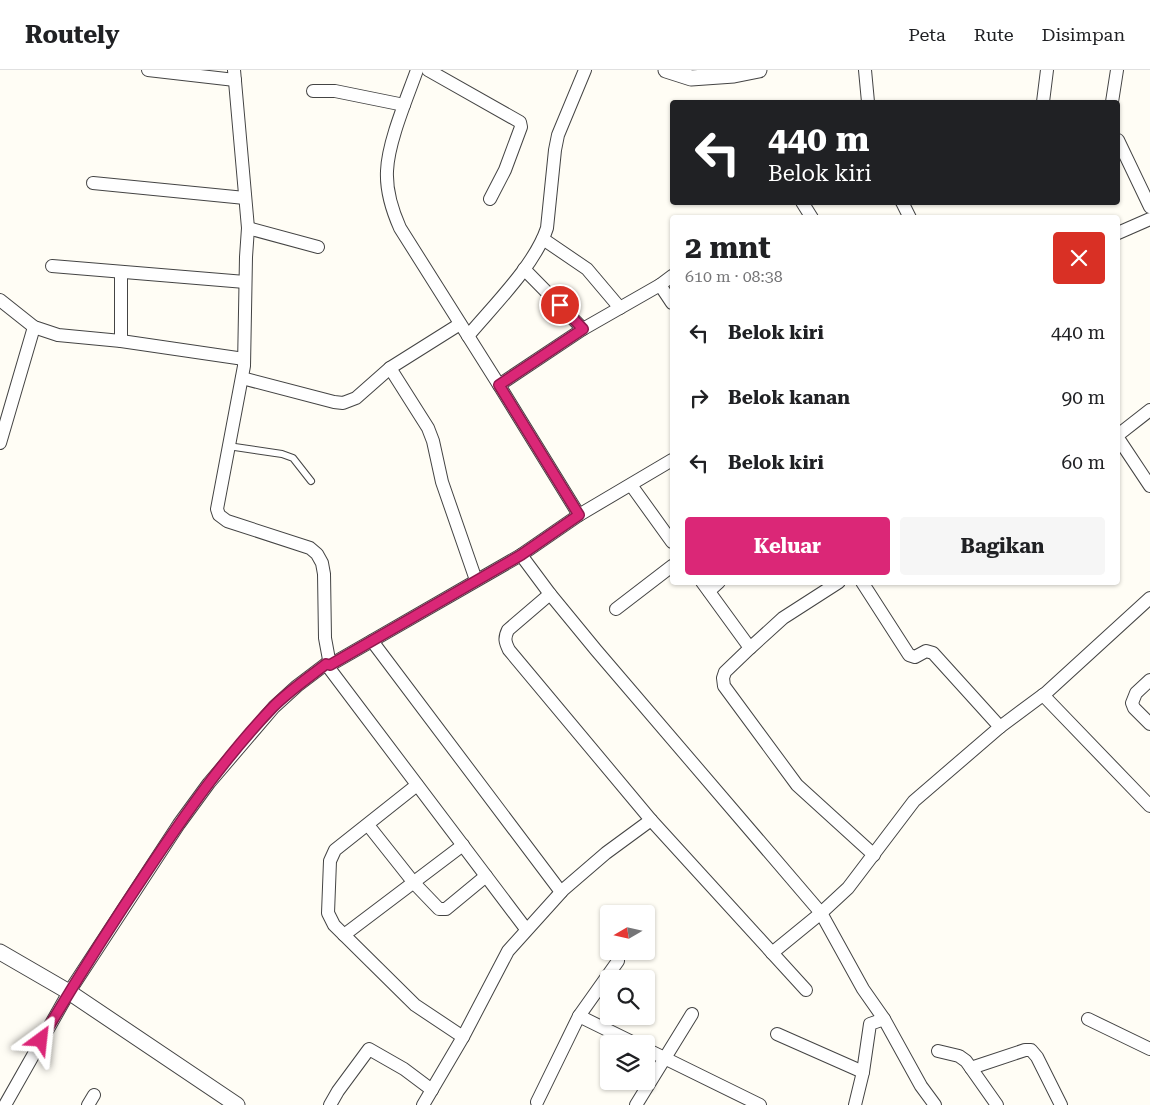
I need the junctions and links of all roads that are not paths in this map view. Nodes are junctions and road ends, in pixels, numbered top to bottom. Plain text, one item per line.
1 (148, 70) edge
2 (417, 70) edge
3 (428, 70) edge
4 (585, 70) edge
5 (666, 70) edge
6 (759, 70) edge
7 (865, 70) edge
8 (1047, 70) edge
9 (1117, 70) edge
10 (235, 75) edge
11 (313, 91) dead end
12 (868, 100) edge
13 (1043, 100) edge
14 (1112, 100) edge
15 (404, 106) junction
16 (1120, 144) edge
17 (93, 183) dead end
18 (245, 198) junction
19 (490, 199) dead end
20 (1150, 207) edge
21 (1150, 220) edge
22 (248, 228) junction
23 (1120, 232) edge
24 (543, 239) junction
25 (318, 247) dead end
26 (52, 266) dead end
27 (524, 269) junction
28 (122, 272) junction
29 (670, 278) edge
30 (245, 282) junction
31 (660, 285) junction
32 (0, 300) edge
33 (670, 300) edge
34 (620, 308) junction
35 (460, 324) junction
36 (34, 327) junction
37 (583, 329) junction
38 (468, 336) junction
39 (121, 341) junction
40 (244, 359) junction
41 (390, 368) junction
42 (242, 378) junction
43 (499, 385) junction
44 (1150, 410) edge
45 (1120, 435) edge
46 (1120, 440) edge
47 (0, 443) edge
48 (228, 446) junction
49 (670, 461) edge
50 (311, 481) dead end
51 (631, 485) junction
52 (1150, 486) edge
53 (579, 515) junction
54 (670, 539) edge
55 (521, 555) junction
56 (670, 568) edge
57 (476, 580) junction
58 (834, 585) edge
59 (864, 585) edge
60 (706, 587) edge
61 (550, 594) junction
62 (1150, 598) edge
63 (616, 609) dead end
64 (372, 641) junction
65 (750, 648) junction
66 (328, 665) junction
67 (1150, 680) edge
68 (1043, 695) junction
69 (1150, 724) edge
70 (1000, 727) junction
71 (417, 785) junction
72 (1150, 806) edge
73 (651, 820) junction
74 (368, 825) junction
75 (463, 845) junction
76 (874, 855) junction
77 (486, 876) junction
78 (414, 883) junction
79 (561, 892) junction
80 (821, 913) junction
81 (526, 929) junction
82 (344, 935) junction
83 (0, 952) edge
84 (772, 953) junction
85 (618, 961) dead end
86 (806, 990) dead end
87 (69, 992) junction
88 (692, 1014) dead end
89 (579, 1016) junction
90 (884, 1019) junction
91 (1088, 1019) dead end
92 (777, 1034) dead end
93 (618, 1035) edge
94 (463, 1037) junction
95 (1150, 1049) edge
96 (938, 1051) dead end
97 (655, 1053) edge
98 (666, 1058) junction
99 (971, 1068) junction
100 (863, 1072) junction
101 (432, 1090) junction
102 (740, 1101) edge
103 (537, 1102) dead end
104 (231, 1103) edge
105 (5, 1105) edge
106 (330, 1105) edge
107 (424, 1105) edge
108 (636, 1105) edge
109 (760, 1105) edge
110 (855, 1105) edge
111 (935, 1105) edge
112 (997, 1105) edge
113 (1061, 1105) edge

1 - 10 street
2 - 15 street
3 - 19 street
4 - 24 street
5 - 6 street
7 - 12 street
8 - 13 street
9 - 14 street
10 - 18 street
11 - 15 street
15 - 35 street
16 - 20 street
17 - 18 street
18 - 22 street
21 - 23 street
22 - 25 street
22 - 30 street
24 - 27 street
24 - 34 street
26 - 28 street
27 - 37 street
27 - 38 street
28 - 30 street
28 - 39 street
29 - 31 street
30 - 40 street
31 - 33 street
31 - 34 street
32 - 36 street
34 - 37 street
35 - 38 street
35 - 41 street
36 - 39 street
36 - 47 street
37 - 43 street
38 - 43 street
39 - 40 street
40 - 42 street
41 - 42 street
41 - 57 street
42 - 48 street
43 - 53 street
44 - 45 street
46 - 52 street
48 - 50 lane
48 - 66 street
49 - 51 street
51 - 53 street
51 - 54 street
53 - 55 street
55 - 57 street
55 - 61 street
56 - 63 street
57 - 64 street
58 - 65 street
59 - 70 street
60 - 65 street
61 - 73 street
61 - 80 street
62 - 68 street
64 - 66 street
64 - 79 street
65 - 76 street
66 - 71 street
66 - 87 street
67 - 69 street
68 - 70 street
68 - 72 street
70 - 76 street
71 - 74 street
71 - 75 street
73 - 79 street
73 - 84 street
74 - 78 street
74 - 82 street
75 - 77 street
75 - 78 street
76 - 80 street
77 - 78 street
77 - 81 street
78 - 82 street
79 - 81 street
80 - 84 street
80 - 90 street
81 - 94 street
82 - 94 street
83 - 87 street
84 - 86 street
85 - 89 street
87 - 104 street
87 - 105 street
88 - 98 street
89 - 93 street
89 - 103 street
90 - 100 street
90 - 111 street
91 - 95 street
92 - 100 street
94 - 101 street
96 - 99 street
97 - 98 street
98 - 102 street
98 - 108 street
99 - 112 street
99 - 113 street
100 - 110 street
101 - 106 street
101 - 107 street
102 - 109 street

